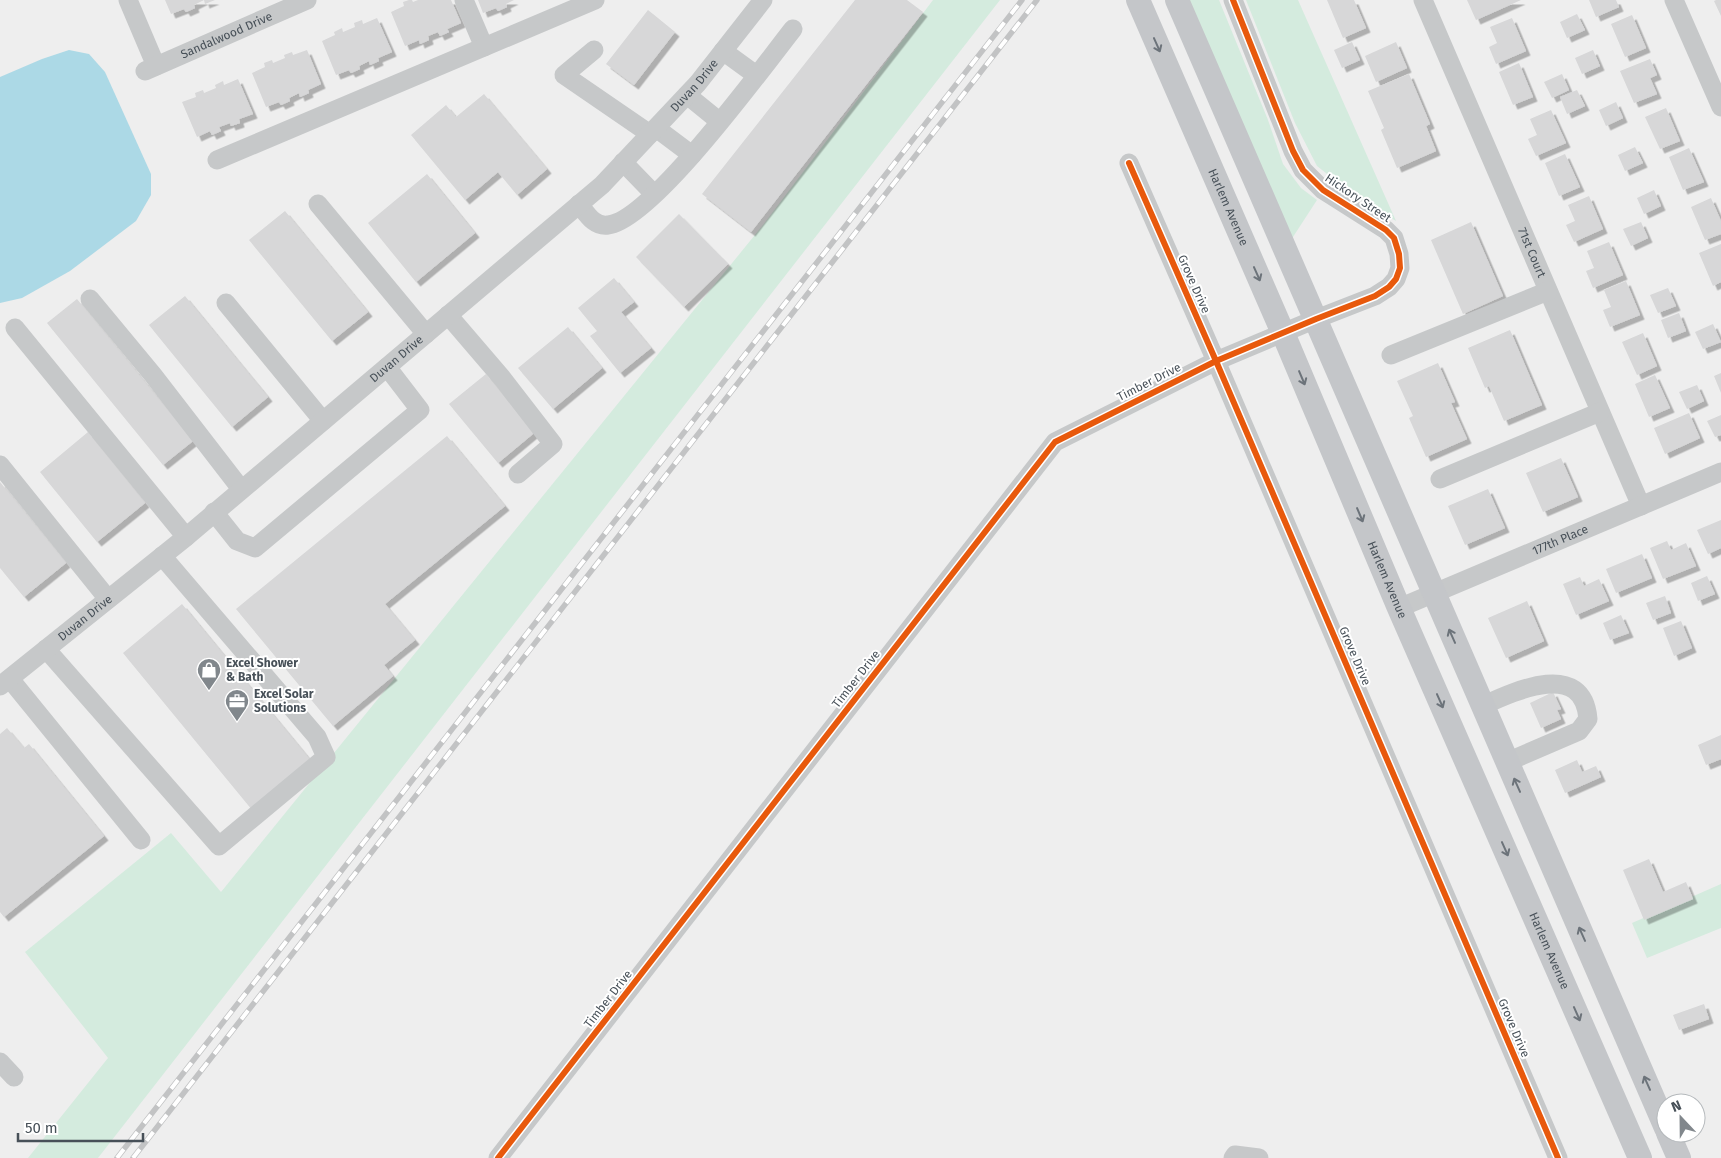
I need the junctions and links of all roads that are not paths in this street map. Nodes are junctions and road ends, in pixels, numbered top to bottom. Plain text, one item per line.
1 (128, 0) edge
2 (307, 0) edge
3 (464, 0) edge
4 (595, 0) edge
5 (763, 0) edge
6 (1138, 0) edge
7 (1177, 0) edge
8 (1233, 0) edge
9 (1422, 0) edge
10 (1674, 0) edge
11 (279, 5) edge
12 (793, 29) dead end
13 (484, 47) junction
14 (594, 50) dead end
15 (723, 51) junction
16 (756, 75) junction
17 (687, 95) junction
18 (1721, 107) edge
19 (719, 121) junction
20 (653, 131) junction
21 (692, 156) junction
22 (217, 160) dead end
23 (623, 162) junction
24 (1129, 163) dead end
25 (654, 194) junction
26 (318, 204) dead end
27 (579, 204) junction
28 (1548, 292) junction
29 (90, 299) dead end
30 (226, 303) dead end
31 (448, 315) junction
32 (1316, 319) junction
33 (15, 328) dead end
34 (1283, 333) junction
35 (426, 334) junction
36 (1391, 355) dead end
37 (1216, 361) junction
38 (386, 367) junction
39 (1600, 412) junction
40 (323, 421) junction
41 (0, 465) edge
42 (1721, 472) edge
43 (518, 474) dead end
44 (1440, 479) dead end
45 (241, 489) junction
46 (1641, 506) junction
47 (214, 512) junction
48 (186, 536) junction
49 (162, 556) junction
50 (1433, 594) junction
51 (108, 599) junction
52 (1399, 608) junction
53 (46, 649) junction
54 (5, 682) edge
55 (1482, 706) junction
56 (1506, 762) junction
57 (142, 840) dead end
58 (1552, 866) junction
59 (1518, 881) junction
60 (0, 1062) edge
61 (14, 1077) dead end
62 (1656, 1105) edge
63 (1672, 1143) edge
64 (498, 1158) edge
65 (1233, 1158) edge
66 (1259, 1158) edge
67 (1558, 1158) edge
68 (1640, 1158) edge
69 (1679, 1158) edge

1 - 11 street, Sandalwood Drive
2 - 11 street, Sandalwood Drive
3 - 13 street
4 - 13 street
5 - 15 street, Duvan Drive
6 -> 34 main road, Harlem Avenue
7 - 32 main road
8 - 32 street, Hickory Street
9 - 28 street, 71st Court
10 - 18 street
12 - 16 street
13 - 22 street
14 - 20 street
15 - 16 street
15 - 17 street, Duvan Drive
16 - 19 street
17 - 19 street
17 - 20 street, Duvan Drive
19 - 21 street
20 - 21 street
20 - 23 street, Duvan Drive
21 - 25 street
23 - 25 street
23 - 27 street, Duvan Drive
24 - 37 street, Grove Drive
25 - 27 street
26 - 35 street
27 - 31 street, Duvan Drive
28 - 36 street
28 - 39 street, 71st Court
29 - 45 street
30 - 40 street
31 - 35 street, Duvan Drive
31 - 43 street
32 - 34 street, Timber Drive
32 - 50 main road
33 - 48 street
34 - 37 street, Timber Drive
34 -> 52 main road, Harlem Avenue
35 - 38 street, Duvan Drive
37 - 64 street, Timber Drive
37 - 67 street, Grove Drive
38 - 40 street, Duvan Drive
38 - 47 street
39 - 44 street
39 - 46 street, 71st Court
40 - 45 street, Duvan Drive
41 - 51 street
42 - 46 street, 177th Place
45 - 47 street, Duvan Drive
46 - 50 street, 177th Place
47 - 48 street, Duvan Drive
48 - 49 street, Duvan Drive
49 - 51 street, Duvan Drive
49 - 53 street
50 - 52 street, 177th Place
55 -> 50 main road
51 - 53 street, Duvan Drive
52 -> 59 main road, Harlem Avenue
53 - 54 street, Duvan Drive
54 - 57 street
55 - 56 main road
55 - 56 street
58 -> 56 main road
58 - 59 main road
62 -> 58 main road
59 -> 68 main road, Harlem Avenue
60 - 61 street
63 - 69 main road
65 - 66 street

